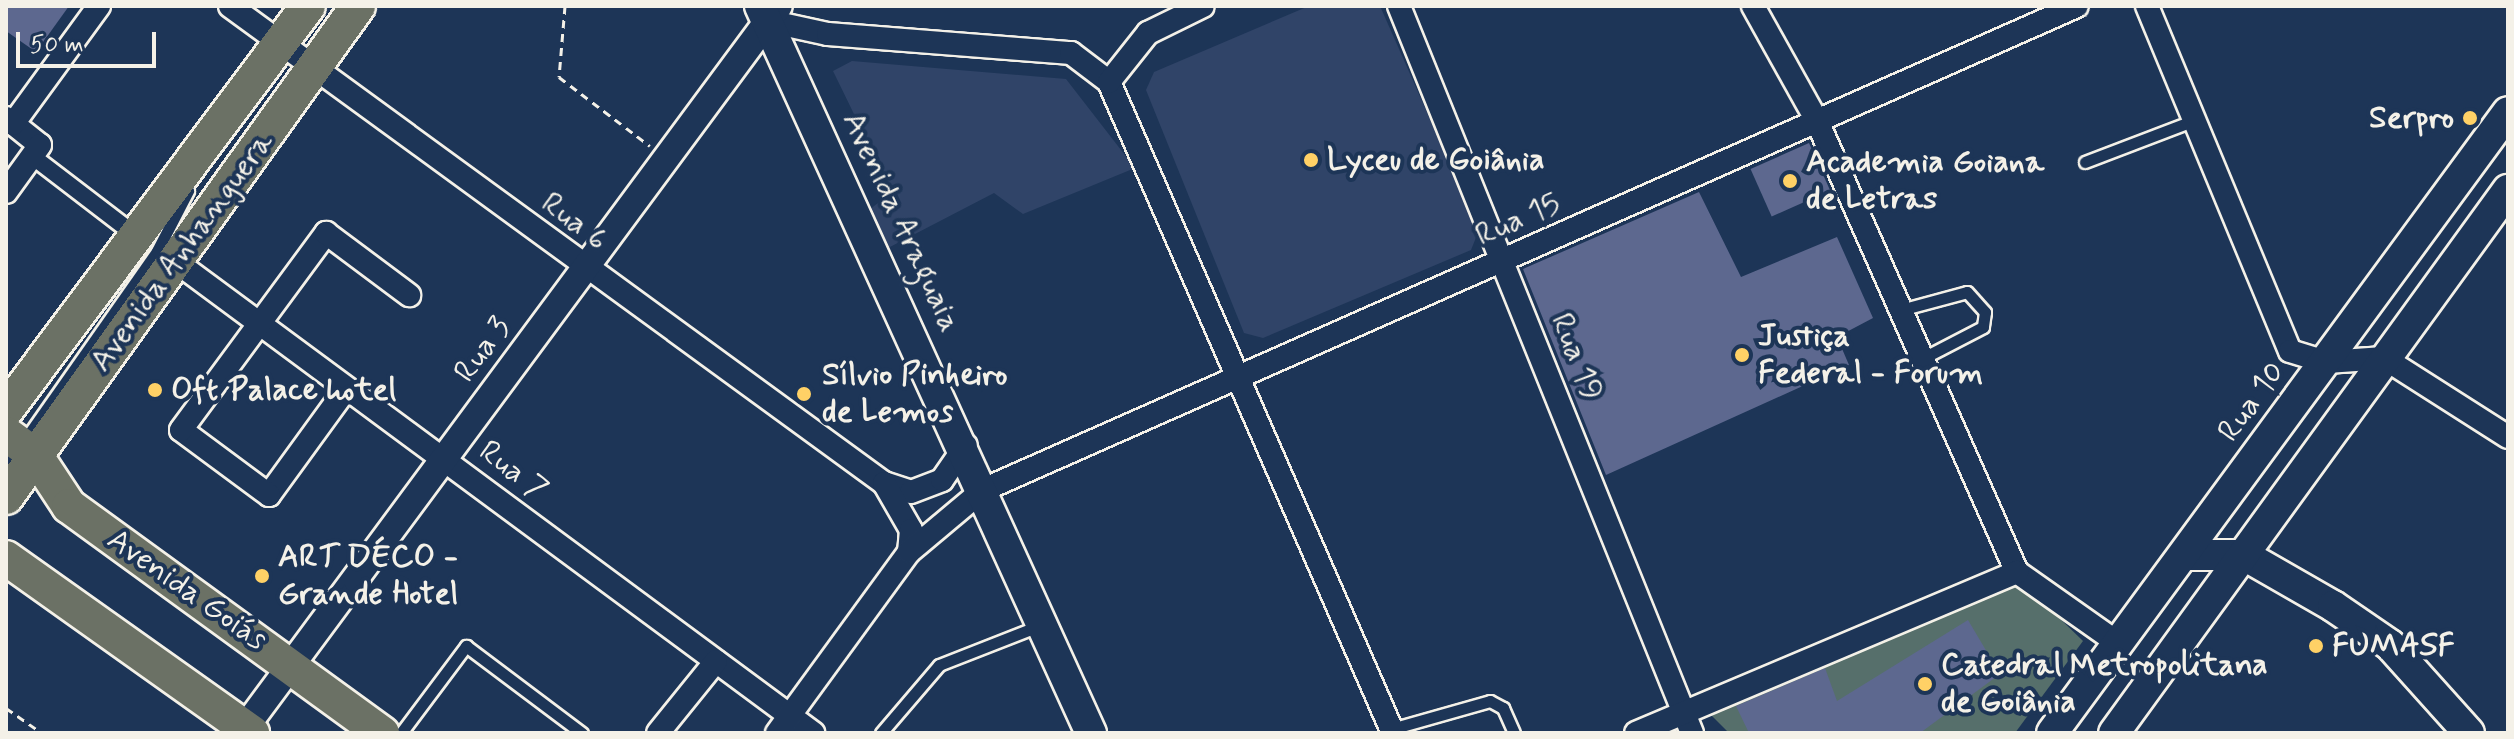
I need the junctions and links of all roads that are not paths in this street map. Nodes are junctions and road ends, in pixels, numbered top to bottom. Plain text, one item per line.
1 (99, 6) edge
2 (230, 6) edge
3 (308, 6) edge
4 (326, 6) edge
5 (358, 6) edge
6 (1203, 6) edge
7 (1399, 6) edge
8 (1753, 6) edge
9 (2077, 6) edge
10 (2147, 6) edge
11 (769, 11) edge
12 (296, 54) junction
13 (1109, 82) junction
14 (2508, 112) edge
15 (2196, 119) junction
16 (10, 121) edge
17 (1817, 121) junction
18 (32, 156) junction
19 (2085, 162) dead end
20 (189, 189) junction
21 (6, 192) edge
22 (2505, 200) edge
23 (2441, 204) junction
24 (138, 237) junction
25 (175, 261) junction
26 (1503, 262) junction
27 (583, 269) junction
28 (409, 295) dead end
29 (1904, 309) junction
30 (261, 325) junction
31 (2392, 346) junction
32 (1927, 356) junction
33 (2327, 362) junction
34 (1243, 378) junction
35 (346, 389) junction
36 (6, 410) edge
37 (2508, 437) edge
38 (966, 445) junction
39 (15, 447) edge
40 (445, 460) junction
41 (884, 483) junction
42 (983, 490) junction
43 (6, 497) edge
44 (909, 552) junction
45 (2185, 555) junction
46 (2244, 555) junction
47 (6, 558) edge
48 (2017, 572) junction
49 (1043, 624) junction
50 (2119, 644) junction
51 (716, 661) junction
52 (292, 665) junction
53 (1688, 723) edge
54 (783, 724) edge
55 (246, 731) edge
56 (1392, 731) edge
57 (382, 733) edge
58 (401, 733) edge
59 (582, 733) edge
60 (658, 733) edge
61 (813, 733) edge
62 (881, 733) edge
63 (1091, 733) edge
64 (1514, 733) edge
65 (1636, 733) edge
66 (2052, 733) edge
67 (2114, 733) edge
68 (2469, 733) edge

1 - 16 street
2 - 12 street, Rua 6
3 - 12 main road, Avenida Anhanguera
4 - 12 lane
5 - 12 main road, Avenida Anhanguera
6 - 13 street
7 - 26 street, Rua 19
8 - 17 street
9 - 17 street, Rua 15
10 - 15 street
11 - 13 street
11 - 27 street, Rua 3
11 - 38 main road, Avenida Araguaia
12 - 20 lane
12 - 24 main road, Avenida Anhanguera
12 - 25 main road, Avenida Anhanguera
12 - 27 street, Rua 6
13 - 34 street
14 - 23 main road, Rua 10
15 - 19 lane
15 - 33 street
16 - 18 street
17 - 26 street, Rua 15
17 - 29 street
18 - 21 street
18 - 24 street
20 - 39 lane
20 - 39 lane
22 - 31 main road
23 - 31 main road
23 - 33 main road, Rua 10
24 - 36 main road, Avenida Anhanguera
25 - 30 street, Rua 7
25 - 39 main road, Avenida Anhanguera
26 - 34 street, Rua 15
26 - 53 street, Rua 19
27 - 40 street, Rua 3
27 - 41 street, Rua 6
28 - 30 street
29 - 32 street
29 - 32 lane
30 - 35 street, Rua 7
30 - 35 street
31 - 33 street
31 - 37 street
31 - 46 main road
32 - 48 street
33 - 45 main road, Rua 10
34 - 42 street, Rua 15
34 - 56 street
35 - 40 street, Rua 7
38 - 41 street, Rua 6
38 - 42 main road, Avenida Araguaia
39 - 43 main road, Avenida Anhanguera
39 - 52 main road, Avenida Goiás
40 - 51 street, Rua 7
40 - 52 street, Rua 3
41 - 44 street, Rua 6
42 - 44 street, Rua 15
42 - 49 main road, Avenida Araguaia
44 - 54 street, Rua 15
45 - 46 main road
45 - 50 main road, Rua 10
46 - 67 main road
46 - 68 main road
47 - 55 main road
48 - 50 street
48 - 53 street
49 - 62 lane
49 - 63 main road, Avenida Araguaia
50 - 66 main road, Rua 10
51 - 54 street, Rua 7
51 - 60 street
52 - 55 street, Rua 3
52 - 57 main road, Avenida Goiás
53 - 65 street
54 - 61 street, Rua 7
56 - 64 lane
58 - 59 lane

